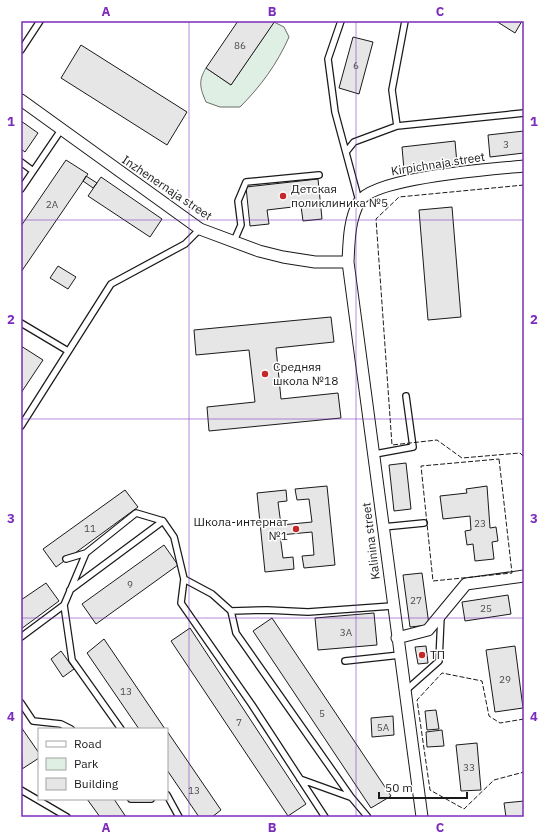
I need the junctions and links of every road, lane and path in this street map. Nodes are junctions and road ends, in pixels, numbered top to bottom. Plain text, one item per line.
1 (40, 21) edge
2 (341, 21) edge
3 (405, 21) edge
4 (21, 50) edge
5 (21, 100) edge
6 (524, 113) edge
7 (397, 126) junction
8 (61, 130) junction
9 (346, 152) junction
10 (21, 162) edge
11 (524, 166) edge
12 (33, 171) junction
13 (319, 175) dead end
14 (21, 189) edge
15 (360, 201) junction
16 (200, 229) junction
17 (234, 241) junction
18 (348, 262) junction
19 (21, 323) edge
20 (68, 351) junction
21 (406, 396) dead end
22 (21, 426) edge
23 (375, 454) junction
24 (163, 521) junction
25 (424, 523) dead end
26 (382, 527) junction
27 (86, 553) junction
28 (66, 559) dead end
29 (524, 576) edge
30 (184, 579) junction
31 (70, 590) junction
32 (64, 605) junction
33 (392, 606) junction
34 (231, 612) junction
35 (441, 614) junction
36 (21, 637) edge
37 (397, 638) junction
38 (400, 655) junction
39 (345, 661) dead end
40 (404, 692) junction
41 (21, 703) edge
42 (69, 728) edge
43 (120, 728) edge
44 (300, 779) junction
45 (21, 790) edge
46 (168, 797) edge
47 (351, 797) junction
48 (38, 800) edge
49 (38, 800) edge
50 (367, 816) edge
51 (67, 817) edge
52 (179, 817) edge
53 (324, 817) edge
54 (422, 817) edge

1 - 4 lane
2 - 9 lane
3 - 7 lane
5 - 8 street, Inzhenernaja street
6 - 7 lane
7 - 9 lane
8 - 12 lane
8 - 16 street, Inzhenernaja street
9 - 15 lane
10 - 12 lane
11 - 15 street, Kirpichnaja street
12 - 14 lane
13 - 17 lane
15 - 18 street
16 - 17 street, Inzhenernaja street
16 - 20 lane
17 - 18 street, Inzhenernaja street
18 - 23 street, Kalinina street
19 - 20 lane
20 - 22 lane
21 - 23 lane
23 - 26 street, Kalinina street
24 - 27 lane
24 - 30 lane
24 - 31 lane
25 - 26 lane
26 - 33 street, Kalinina street
27 - 28 lane
27 - 31 lane
29 - 35 street
30 - 34 lane
30 - 44 lane
31 - 32 lane
32 - 36 lane
32 - 43 lane
33 - 34 lane
33 - 37 street, Kalinina street
34 - 47 lane
35 - 37 street
35 - 40 lane
37 - 38 street, Kalinina street
38 - 39 lane
38 - 40 street, Kalinina street
40 - 54 street, Kalinina street
41 - 42 lane
44 - 47 lane
44 - 53 lane
45 - 48 lane
46 - 52 lane
47 - 50 lane
49 - 51 lane

